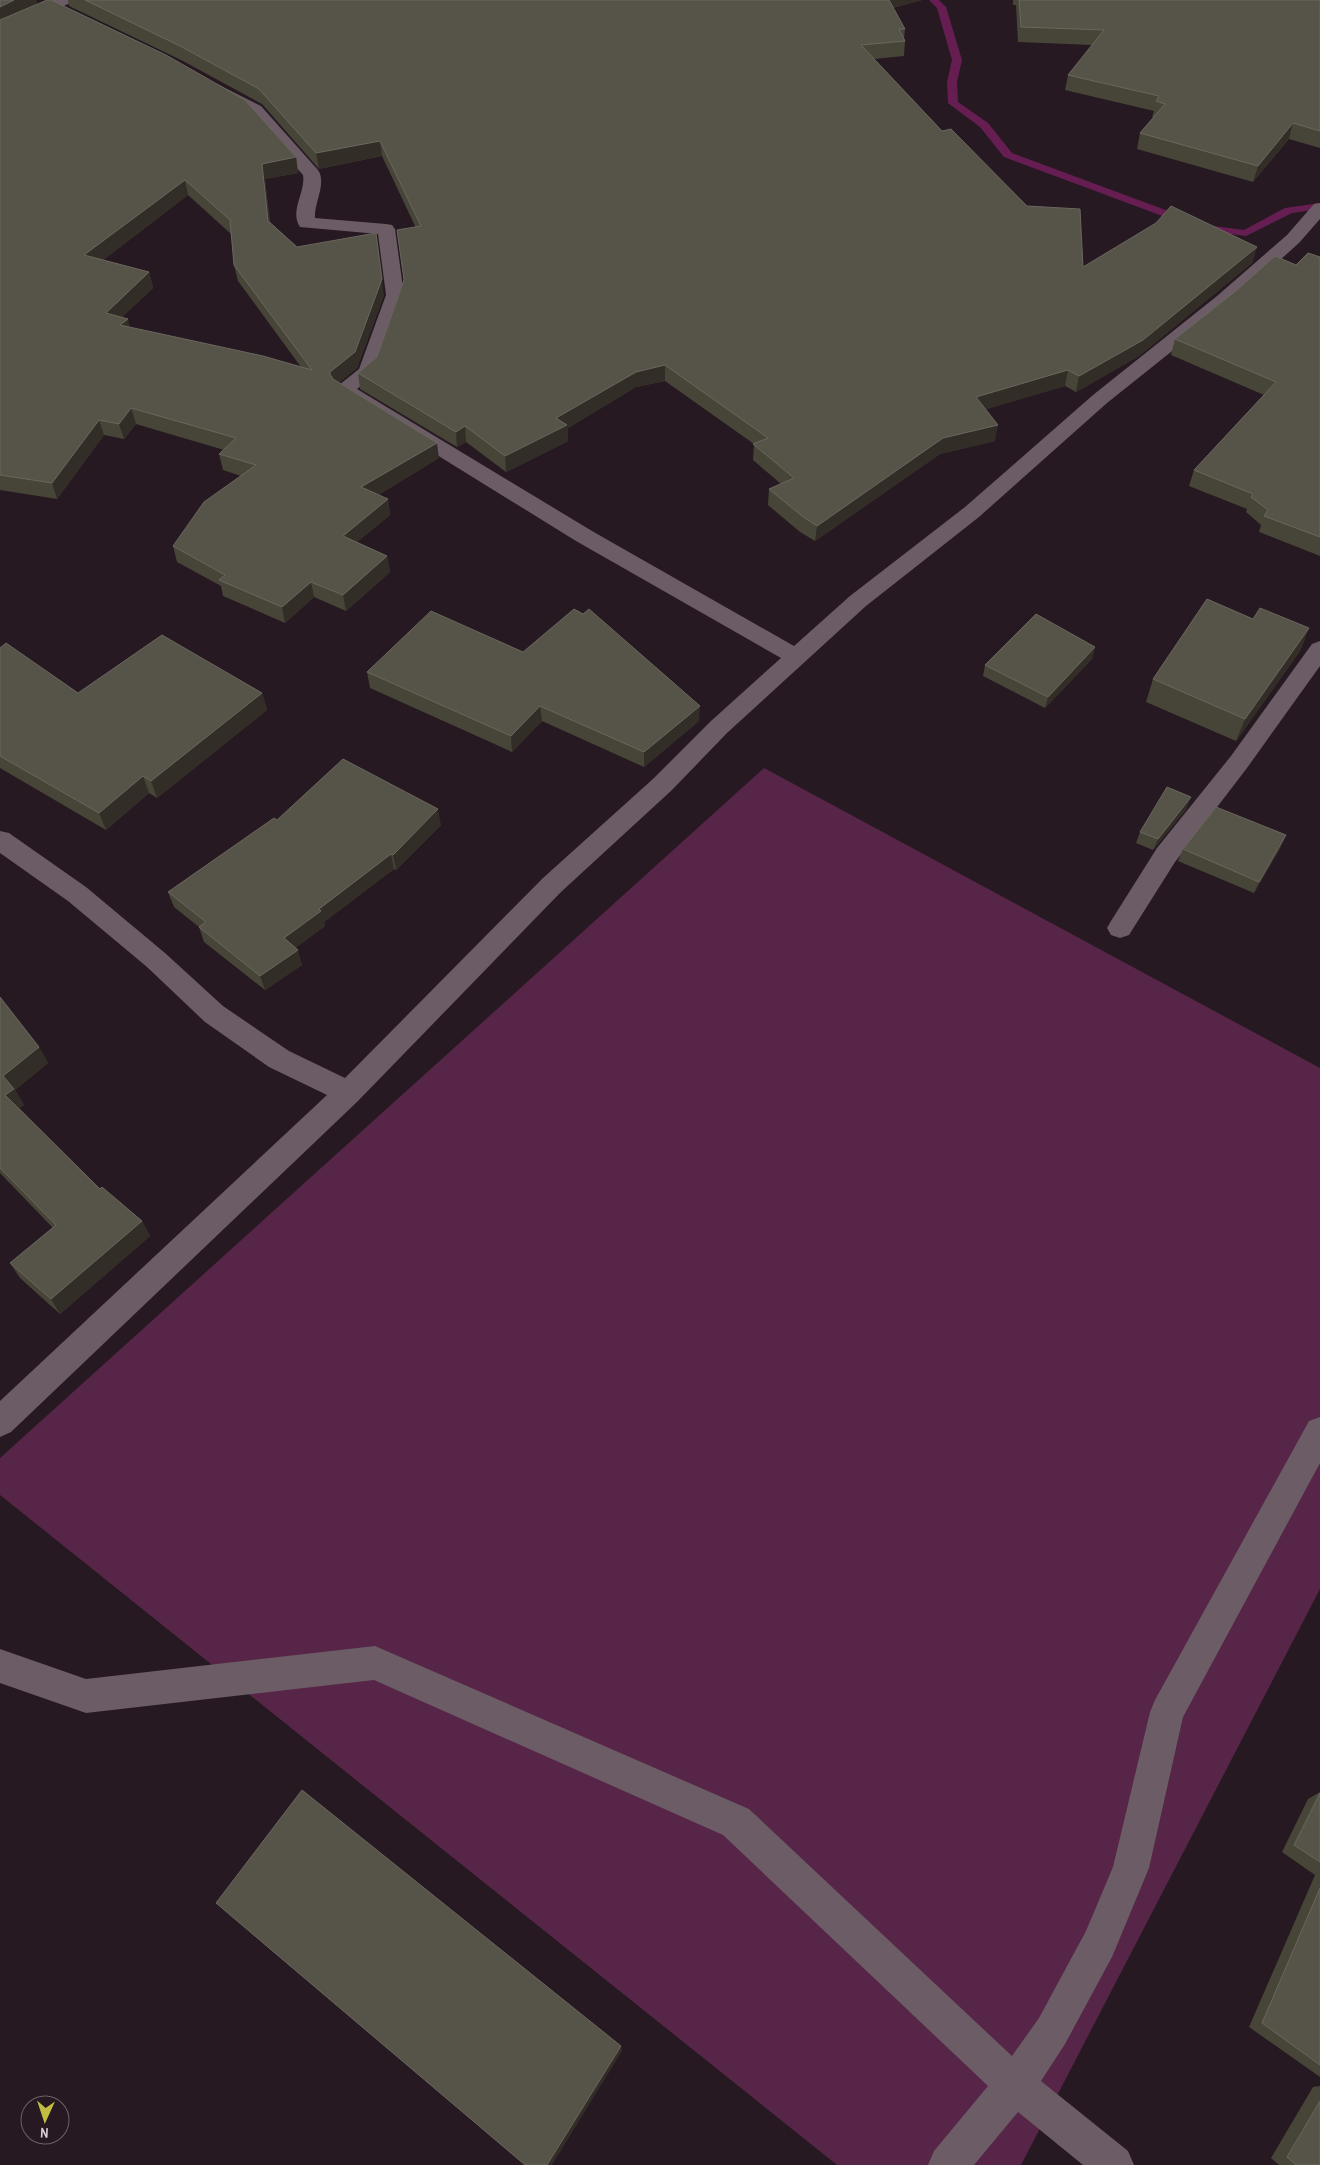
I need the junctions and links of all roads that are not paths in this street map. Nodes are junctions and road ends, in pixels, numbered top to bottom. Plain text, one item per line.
1 (59, 5) edge
2 (0, 32) edge
3 (202, 81) edge
4 (1320, 208) edge
5 (1320, 649) edge
6 (796, 657) junction
7 (0, 840) edge
8 (1120, 928) dead end
9 (348, 1093) junction
10 (0, 1422) edge
11 (1320, 1432) edge
12 (0, 1666) edge
13 (1015, 2085) junction
14 (948, 2165) edge
15 (1114, 2165) edge

1 - 2 street
3 - 6 street
4 - 6 street
5 - 8 street
6 - 9 street
7 - 9 street
9 - 10 street
11 - 13 street
12 - 13 street
13 - 14 street
13 - 15 street

